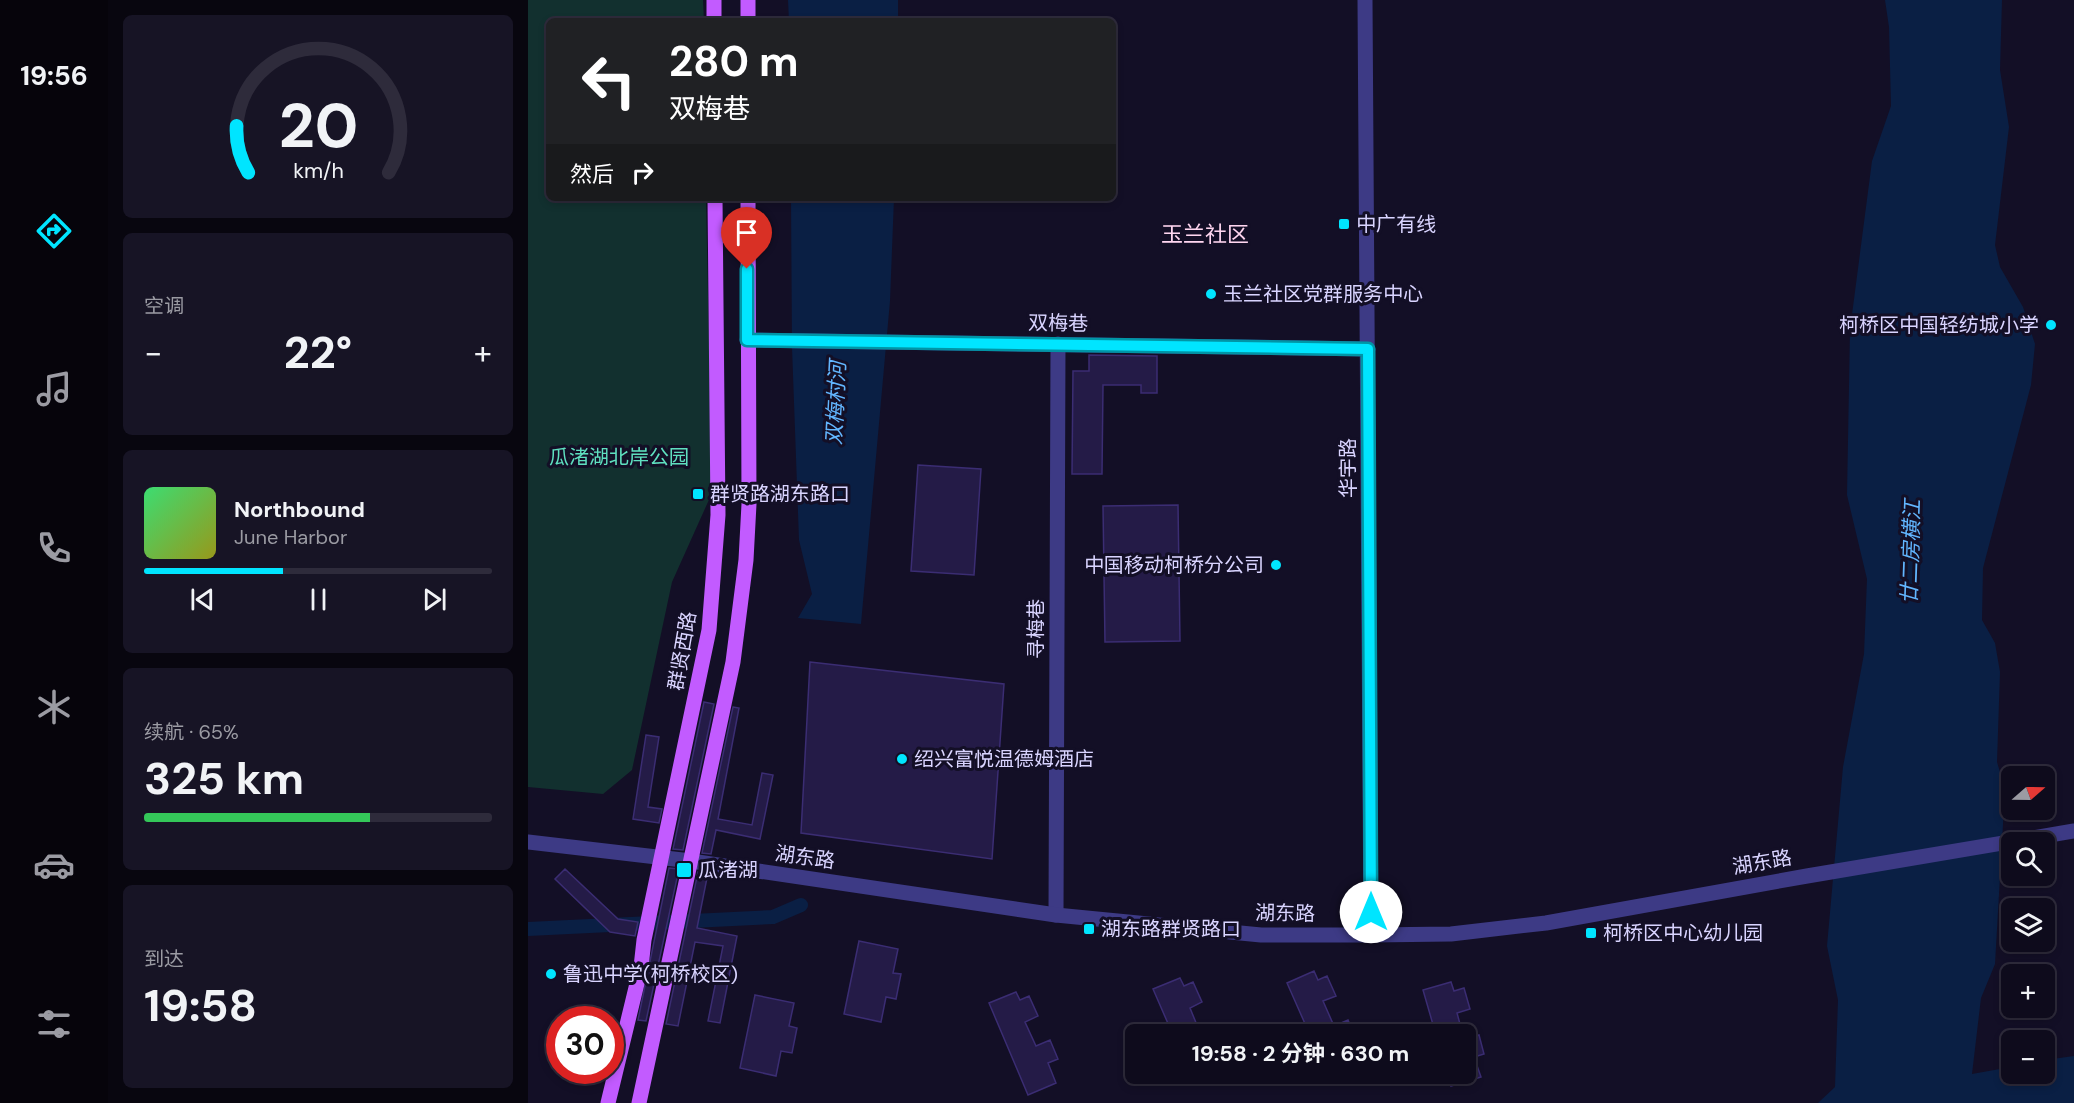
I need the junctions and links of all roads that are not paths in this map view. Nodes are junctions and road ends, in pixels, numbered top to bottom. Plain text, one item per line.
1 (714, 0) edge
2 (748, 0) edge
3 (1365, 0) edge
4 (714, 18) edge
5 (748, 18) edge
6 (715, 201) edge
7 (748, 201) edge
8 (747, 340) junction
9 (1058, 344) junction
10 (1368, 349) junction
11 (2074, 831) edge
12 (528, 842) edge
13 (662, 858) junction
14 (691, 861) junction
15 (1056, 915) junction
16 (1371, 935) junction
17 (608, 1103) edge
18 (639, 1103) edge

1 - 4 main road
2 - 5 main road
3 - 10 street, 华宇路
6 - 13 main road, 群贤西路
7 - 8 main road
8 - 9 street, 双梅巷
8 - 14 main road
9 - 10 street, 双梅巷
9 - 15 street, 寻梅巷
10 - 16 street, 华宇路
11 - 16 street, 湖东路
12 - 13 street, 湖东路
13 - 14 street, 湖东路
13 - 17 main road, 群贤西路
14 - 15 street, 湖东路
14 - 18 main road
15 - 16 street, 湖东路

